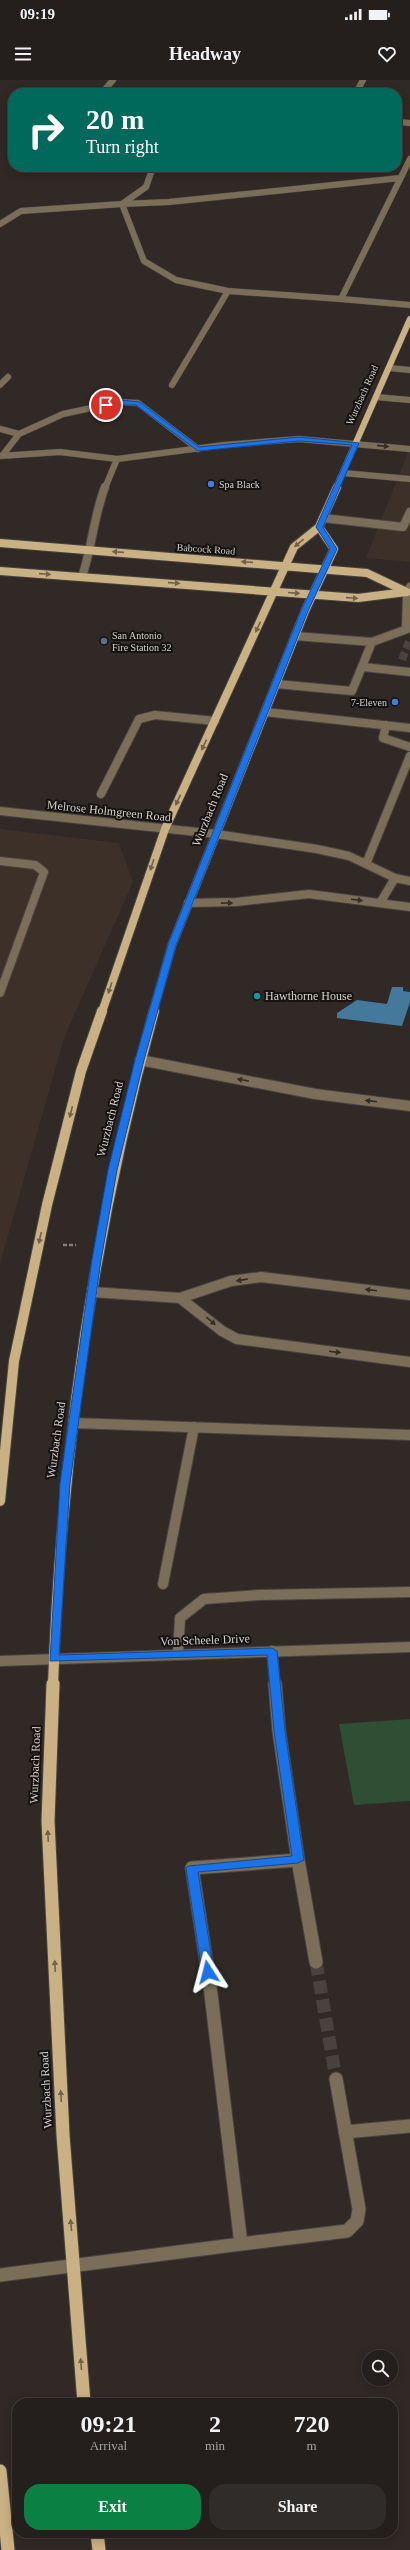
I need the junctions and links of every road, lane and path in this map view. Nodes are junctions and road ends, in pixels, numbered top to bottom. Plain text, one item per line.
1 (113, 80) edge
2 (106, 88) edge
3 (410, 158) edge
4 (151, 172) edge
5 (400, 178) junction
6 (122, 204) junction
7 (0, 224) edge
8 (228, 291) junction
9 (341, 299) junction
10 (410, 305) edge
11 (410, 319) edge
12 (389, 368) junction
13 (410, 370) edge
14 (8, 377) dead end
15 (0, 385) edge
16 (172, 385) dead end
17 (376, 397) junction
18 (410, 400) edge
19 (0, 429) edge
20 (18, 434) junction
21 (356, 443) junction
22 (198, 449) junction
23 (410, 449) edge
24 (1, 456) edge
25 (117, 459) junction
26 (343, 473) junction
27 (410, 479) edge
28 (410, 512) edge
29 (324, 518) junction
30 (403, 526) junction
31 (320, 527) junction
32 (410, 532) edge
33 (0, 543) edge
34 (91, 550) junction
35 (286, 566) junction
36 (325, 569) junction
37 (0, 571) edge
38 (82, 577) junction
39 (409, 590) edge
40 (275, 591) junction
41 (313, 595) junction
42 (408, 628) edge
43 (295, 636) junction
44 (372, 642) junction
45 (402, 660) tunnel mouth
46 (363, 667) junction
47 (398, 671) junction
48 (410, 672) edge
49 (276, 684) junction
50 (265, 712) junction
51 (215, 721) junction
52 (386, 725) junction
53 (410, 728) edge
54 (410, 747) edge
55 (410, 756) edge
56 (100, 794) dead end
57 (0, 811) edge
58 (165, 829) junction
59 (216, 834) junction
60 (0, 860) edge
61 (366, 864) junction
62 (395, 878) junction
63 (410, 882) edge
64 (380, 903) junction
65 (188, 904) junction
66 (410, 907) edge
67 (0, 993) edge
68 (140, 1060) junction
69 (410, 1106) edge
70 (62, 1245) dead end
71 (79, 1246) dead end
72 (92, 1292) junction
73 (410, 1295) edge
74 (180, 1298) junction
75 (410, 1362) edge
76 (74, 1423) junction
77 (194, 1427) junction
78 (410, 1435) edge
79 (0, 1501) edge
80 (163, 1584) dead end
81 (410, 1592) edge
82 (410, 1647) edge
83 (272, 1651) junction
84 (178, 1654) junction
85 (54, 1658) junction
86 (0, 1661) edge
87 (298, 1860) junction
88 (316, 1962) tunnel mouth
89 (336, 2079) tunnel mouth
90 (410, 2126) edge
91 (346, 2132) junction
92 (241, 2244) junction
93 (74, 2264) junction
94 (0, 2275) edge
95 (84, 2398) edge
96 (0, 2471) edge
97 (98, 2538) edge
98 (8, 2550) edge
99 (99, 2550) edge

1 - 2 street
3 - 5 street
4 - 6 street
5 - 6 street
5 - 9 street
6 - 7 street
6 - 8 street
8 - 9 street
8 - 16 street
9 - 10 street
11 - 12 main road, Wurzbach Road
12 - 13 street
12 - 17 main road, Wurzbach Road
14 - 15 street
17 - 18 street
17 - 21 main road, Wurzbach Road
19 - 20 street
20 - 22 street
20 - 24 street
21 - 22 street
21 -> 23 street
21 - 26 main road, Wurzbach Road
22 - 25 street
24 - 25 street
25 - 34 street
26 - 27 street
26 - 29 main road, Wurzbach Road
28 - 30 street
29 - 30 street
29 - 31 main road, Wurzbach Road
30 - 32 street
31 -> 35 main road, Wurzbach Road
31 - 36 main road, Wurzbach Road
33 - 34 main road, Babcock Road
35 -> 34 main road, Babcock Road
34 - 38 street
35 - 36 main road, Babcock Road
35 - 40 main road, Wurzbach Road
36 - 39 main road, Babcock Road
36 - 41 main road, Wurzbach Road
37 -> 38 main road
38 -> 40 main road
41 -> 39 main road
39 - 42 street
40 -> 41 main road
40 -> 51 main road, Wurzbach Road
41 - 43 main road, Wurzbach Road
42 - 44 street
43 - 44 street
43 - 49 main road, Wurzbach Road
44 - 46 street
45 - 47 street
46 - 47 street
46 - 49 street
47 - 48 street
49 - 50 main road, Wurzbach Road
50 - 52 street
50 - 59 main road, Wurzbach Road
51 - 56 street
51 -> 58 main road, Wurzbach Road
52 - 53 street
52 - 54 street
55 - 61 street
57 - 58 street, Melrose Holmgreen Road
58 - 59 street, Melrose Holmgreen Road
58 -> 79 main road, Wurzbach Road
59 - 61 street, Melrose Holmgreen Road
59 - 65 main road, Wurzbach Road
60 - 67 street
61 - 62 street, Melrose Holmgreen Road
62 - 63 street, Melrose Holmgreen Road
62 - 64 street
65 -> 64 street
64 - 66 street
65 - 68 main road, Wurzbach Road
69 -> 68 street
68 - 72 main road, Wurzbach Road
70 - 71 path
72 - 74 street
72 - 76 main road, Wurzbach Road
73 -> 74 street
74 -> 75 street
76 - 77 street
76 - 85 main road, Wurzbach Road
77 - 78 street
77 - 80 street
81 - 84 street
82 - 83 street, Von Scheele Drive
83 - 84 street, Von Scheele Drive
83 - 87 street
84 - 85 street, Von Scheele Drive
85 - 86 street, Von Scheele Drive
93 -> 85 main road, Wurzbach Road
87 - 88 street
87 - 92 street
89 - 91 street
90 - 91 street
91 - 92 street
92 - 93 street
93 - 94 street
95 -> 93 main road, Wurzbach Road
96 - 98 main road
97 - 99 main road

